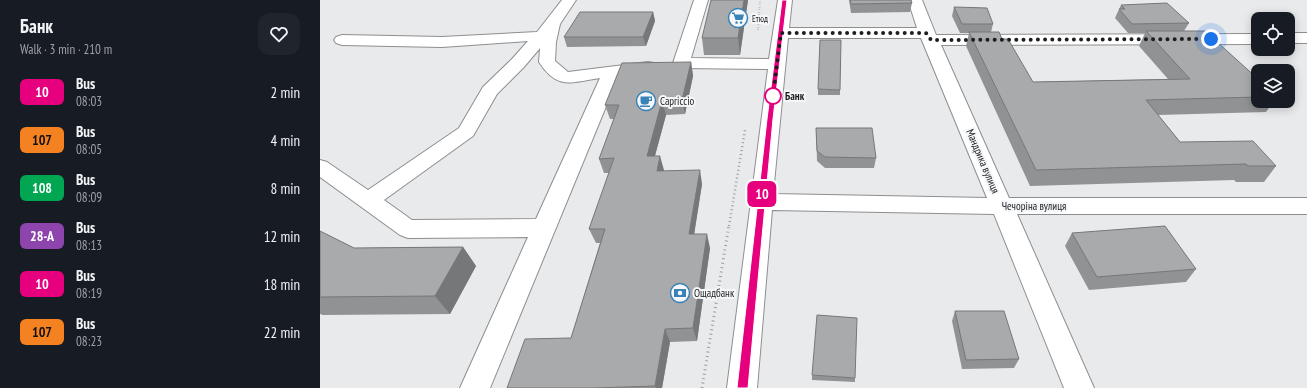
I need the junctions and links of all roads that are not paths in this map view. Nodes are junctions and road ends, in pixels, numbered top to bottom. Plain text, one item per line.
1 (569, 0) edge
2 (701, 0) edge
3 (785, 0) edge
4 (915, 0) edge
5 (547, 30) junction
6 (781, 33) junction
7 (928, 37) junction
8 (1295, 38) edge
9 (1307, 38) edge
10 (1251, 39) edge
11 (342, 40) dead end
12 (681, 63) junction
13 (778, 64) junction
14 (612, 72) junction
15 (320, 168) edge
16 (367, 201) junction
17 (761, 202) junction
18 (1002, 206) junction
19 (1307, 206) edge
20 (545, 228) junction
21 (475, 388) edge
22 (742, 388) edge
23 (1079, 388) edge

1 - 5 street
2 - 12 street
3 - 6 street
4 - 7 street, Мандрика вулиця
5 - 11 street
5 - 14 street
5 - 16 street
6 - 7 street
6 - 13 street
7 - 10 street
7 - 18 street, Мандрика вулиця
8 - 9 street
12 - 13 street
12 - 14 street
13 - 17 street
14 - 20 street
15 - 16 street
16 - 20 street
17 - 18 street, Чечоріна вулиця
17 - 22 street
18 - 19 street, Чечоріна вулиця
18 - 23 street, Мандрика вулиця
20 - 21 street

